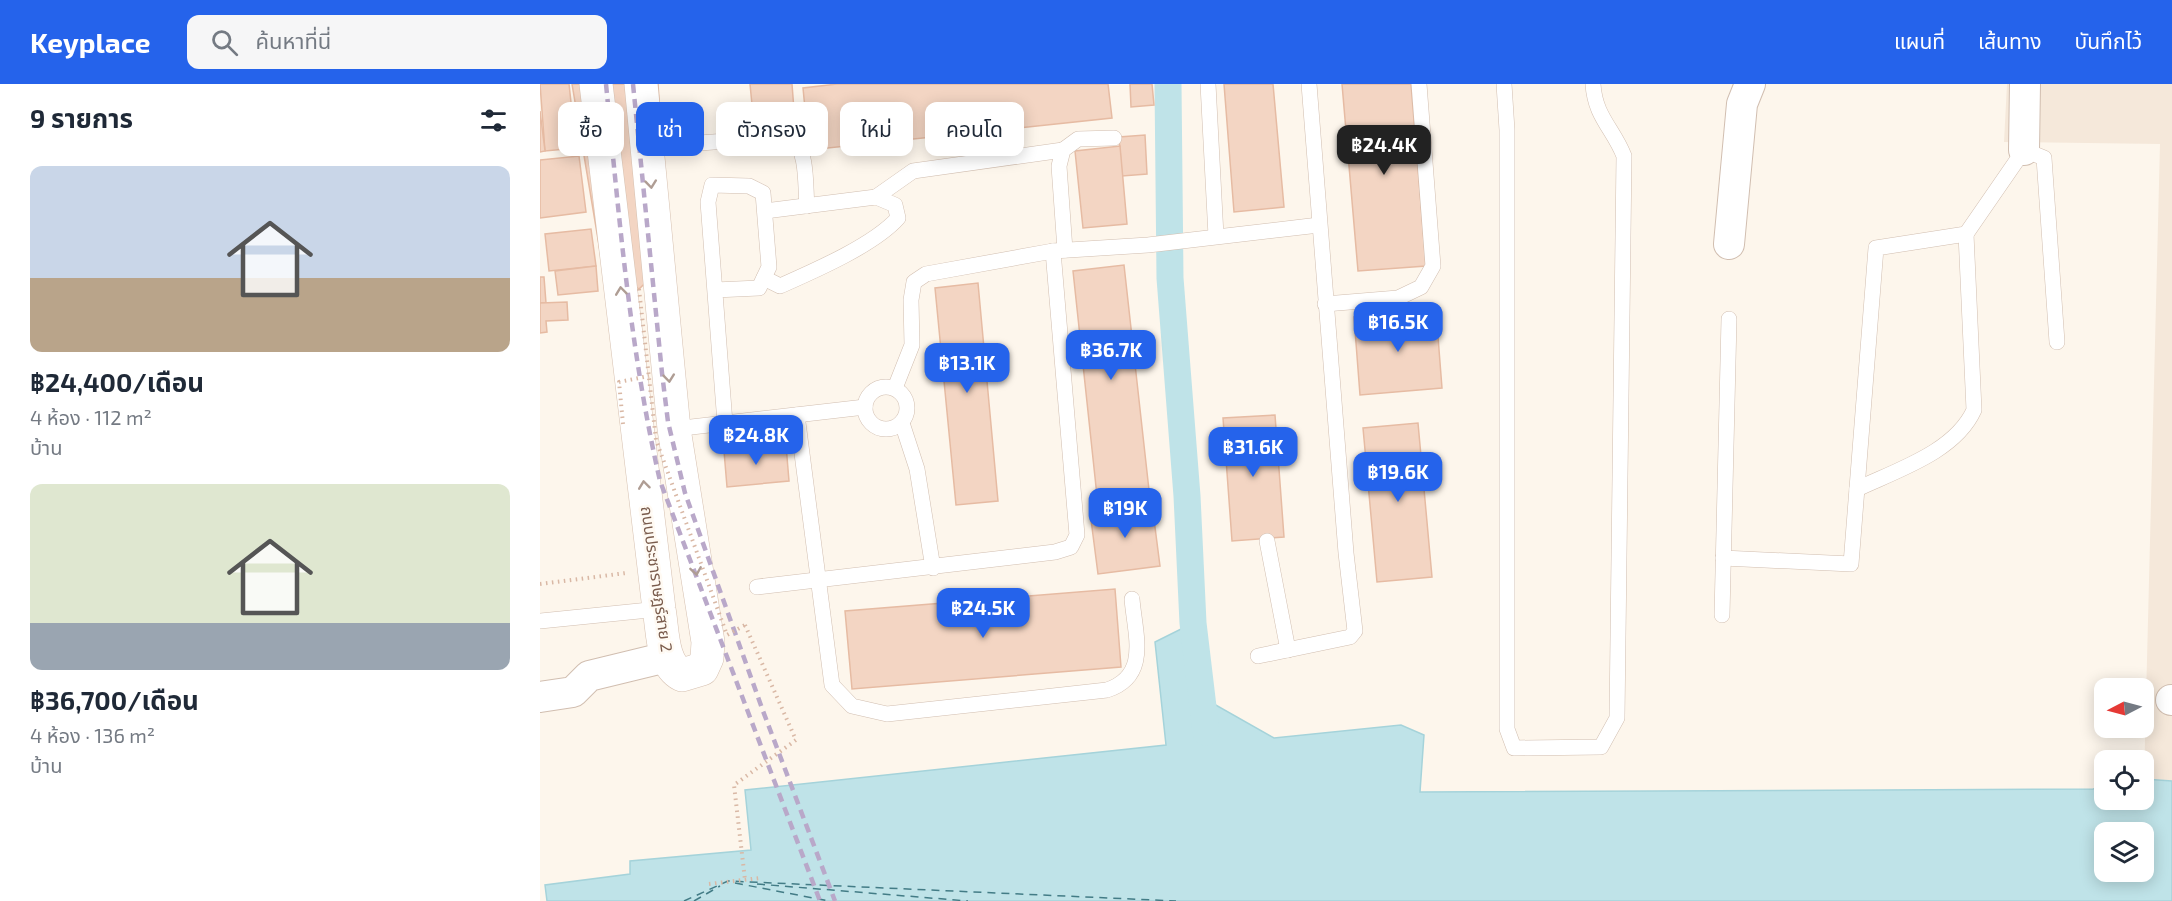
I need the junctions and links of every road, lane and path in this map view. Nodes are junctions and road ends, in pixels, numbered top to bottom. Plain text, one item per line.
1 (596, 84) edge
2 (641, 84) edge
3 (1208, 84) edge
4 (1309, 84) edge
5 (1419, 84) edge
6 (1504, 84) edge
7 (1593, 84) edge
8 (1750, 84) edge
9 (2025, 84) edge
10 (1114, 138) dead end
11 (704, 143) edge
12 (1063, 150) junction
13 (2024, 150) junction
14 (876, 197) junction
15 (807, 206) junction
16 (765, 211) junction
17 (1319, 225) junction
18 (1965, 234) junction
19 (1216, 236) junction
20 (1729, 244) dead end
21 (1059, 251) junction
22 (764, 278) junction
23 (639, 289) dead end
24 (715, 290) junction
25 (1325, 304) junction
26 (1729, 319) dead end
27 (2057, 342) dead end
28 (649, 376) junction
29 (895, 388) junction
30 (865, 407) junction
31 (797, 415) junction
32 (725, 423) junction
33 (902, 423) junction
34 (623, 424) dead end
35 (674, 429) junction
36 (1857, 489) junction
37 (1267, 541) dead end
38 (1723, 558) junction
39 (933, 568) junction
40 (632, 573) dead end
41 (816, 580) junction
42 (540, 584) edge
43 (757, 587) dead end
44 (1132, 599) dead end
45 (659, 609) junction
46 (1722, 615) dead end
47 (540, 621) edge
48 (1288, 650) junction
49 (1258, 656) dead end
50 (667, 657) junction
51 (540, 697) edge
52 (760, 878) dead end
53 (745, 880) junction
54 (709, 884) dead end

45 -> 1 street, ถนนประชาราษฎร์สาย 2
2 -> 35 street, ถนนประชาราษฎร์สาย 2
3 - 19 lane
4 - 17 lane
5 - 25 lane
6 - 7 lane
8 - 20 street
9 - 13 street
10 - 12 lane
11 - 15 lane
12 - 14 lane
12 - 21 lane
13 - 18 lane
13 - 27 lane
14 - 15 lane
14 - 22 lane
15 - 16 lane
16 - 22 lane
16 - 24 lane
17 - 19 lane
17 - 25 lane
18 - 36 lane
18 - 36 lane
19 - 21 lane
21 - 29 lane
21 - 39 lane
22 - 24 lane
23 - 28 path, bridge
24 - 32 lane
25 - 48 lane
26 - 38 lane
28 - 34 path, bridge
28 - 53 path, bridge
29 - 30 lane
29 - 33 lane
30 - 31 lane
30 - 33 lane
31 - 32 lane
31 - 41 lane
32 - 35 lane
33 - 39 lane
35 -> 50 street, ถนนประชาราษฎร์สาย 2
36 - 38 lane
37 - 48 lane
38 - 46 lane
39 - 41 lane
40 - 42 path
41 - 43 lane
41 - 44 lane
45 - 47 lane
45 - 50 street, ถนนประชาราษฎร์สาย 2
48 - 49 lane
50 - 51 street
52 - 53 path
53 - 54 path

